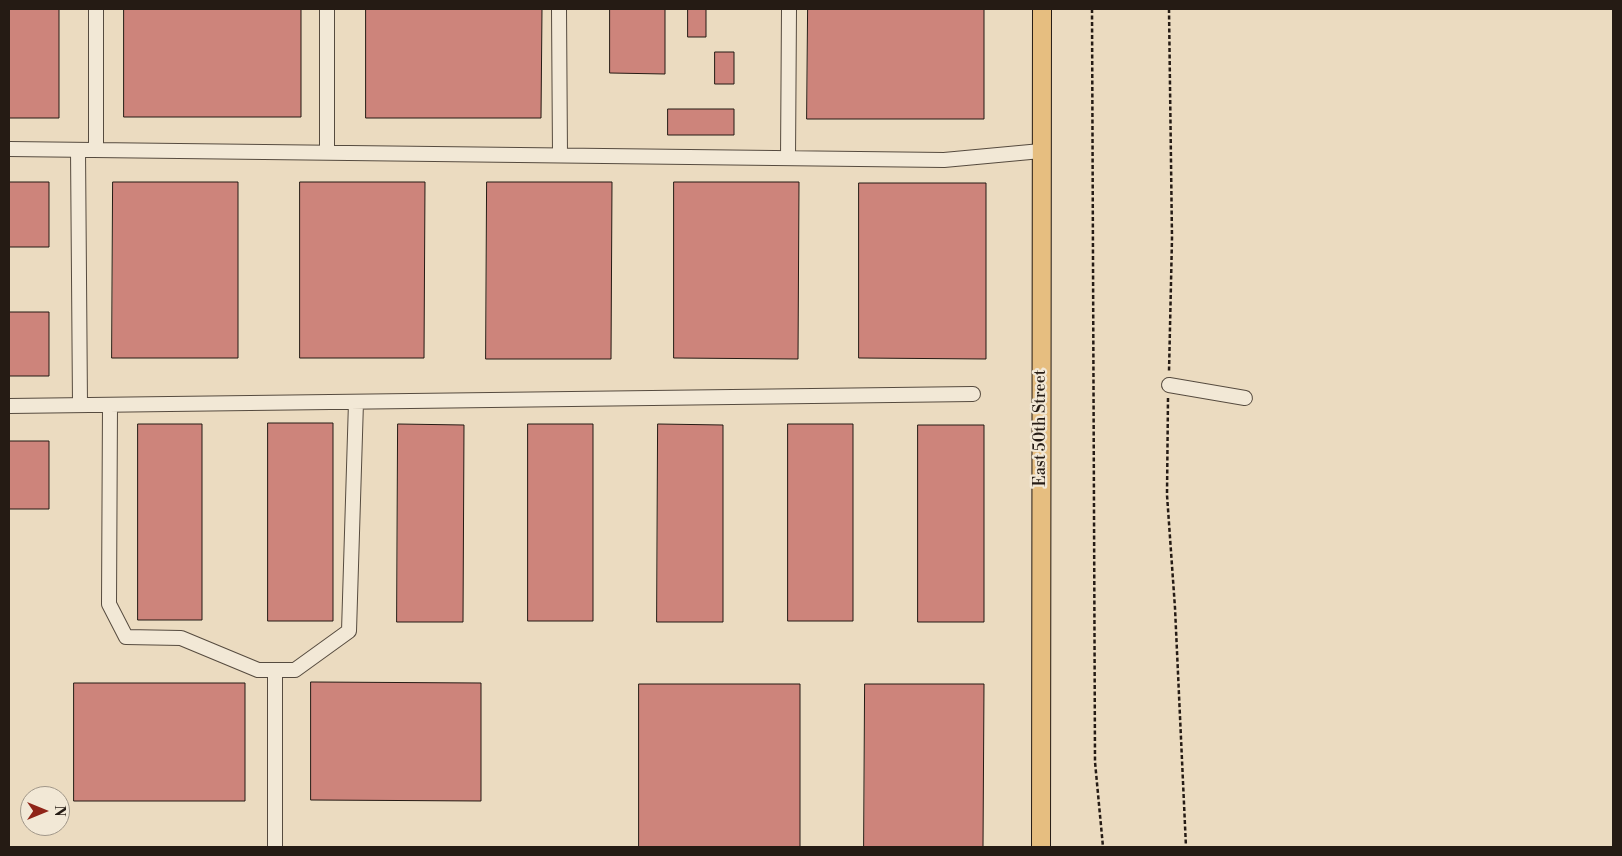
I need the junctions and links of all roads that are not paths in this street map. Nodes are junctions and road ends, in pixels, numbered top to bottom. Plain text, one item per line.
1 (96, 9) edge
2 (327, 9) edge
3 (559, 9) edge
4 (789, 9) edge
5 (1042, 9) edge
6 (9, 149) edge
7 (78, 150) junction
8 (96, 150) junction
9 (1042, 151) junction
10 (327, 152) junction
11 (560, 155) junction
12 (788, 158) junction
13 (1169, 385) road end
14 (973, 394) dead end
15 (1244, 398) dead end
16 (356, 402) junction
17 (80, 405) junction
18 (110, 405) junction
19 (9, 406) edge
20 (275, 670) junction
21 (275, 847) edge
22 (1041, 847) edge

1 - 8 lane
2 - 10 lane
3 - 11 lane
4 - 12 lane
5 - 9 main road, East 50th Street
6 - 7 lane
7 - 8 lane
7 - 17 lane
8 - 10 lane
9 - 12 lane
9 - 22 main road, East 50th Street
10 - 11 lane
11 - 12 lane
13 - 15 lane
14 - 16 lane
16 - 18 lane
16 - 20 lane
17 - 18 lane
17 - 19 lane
18 - 20 lane
20 - 21 lane

